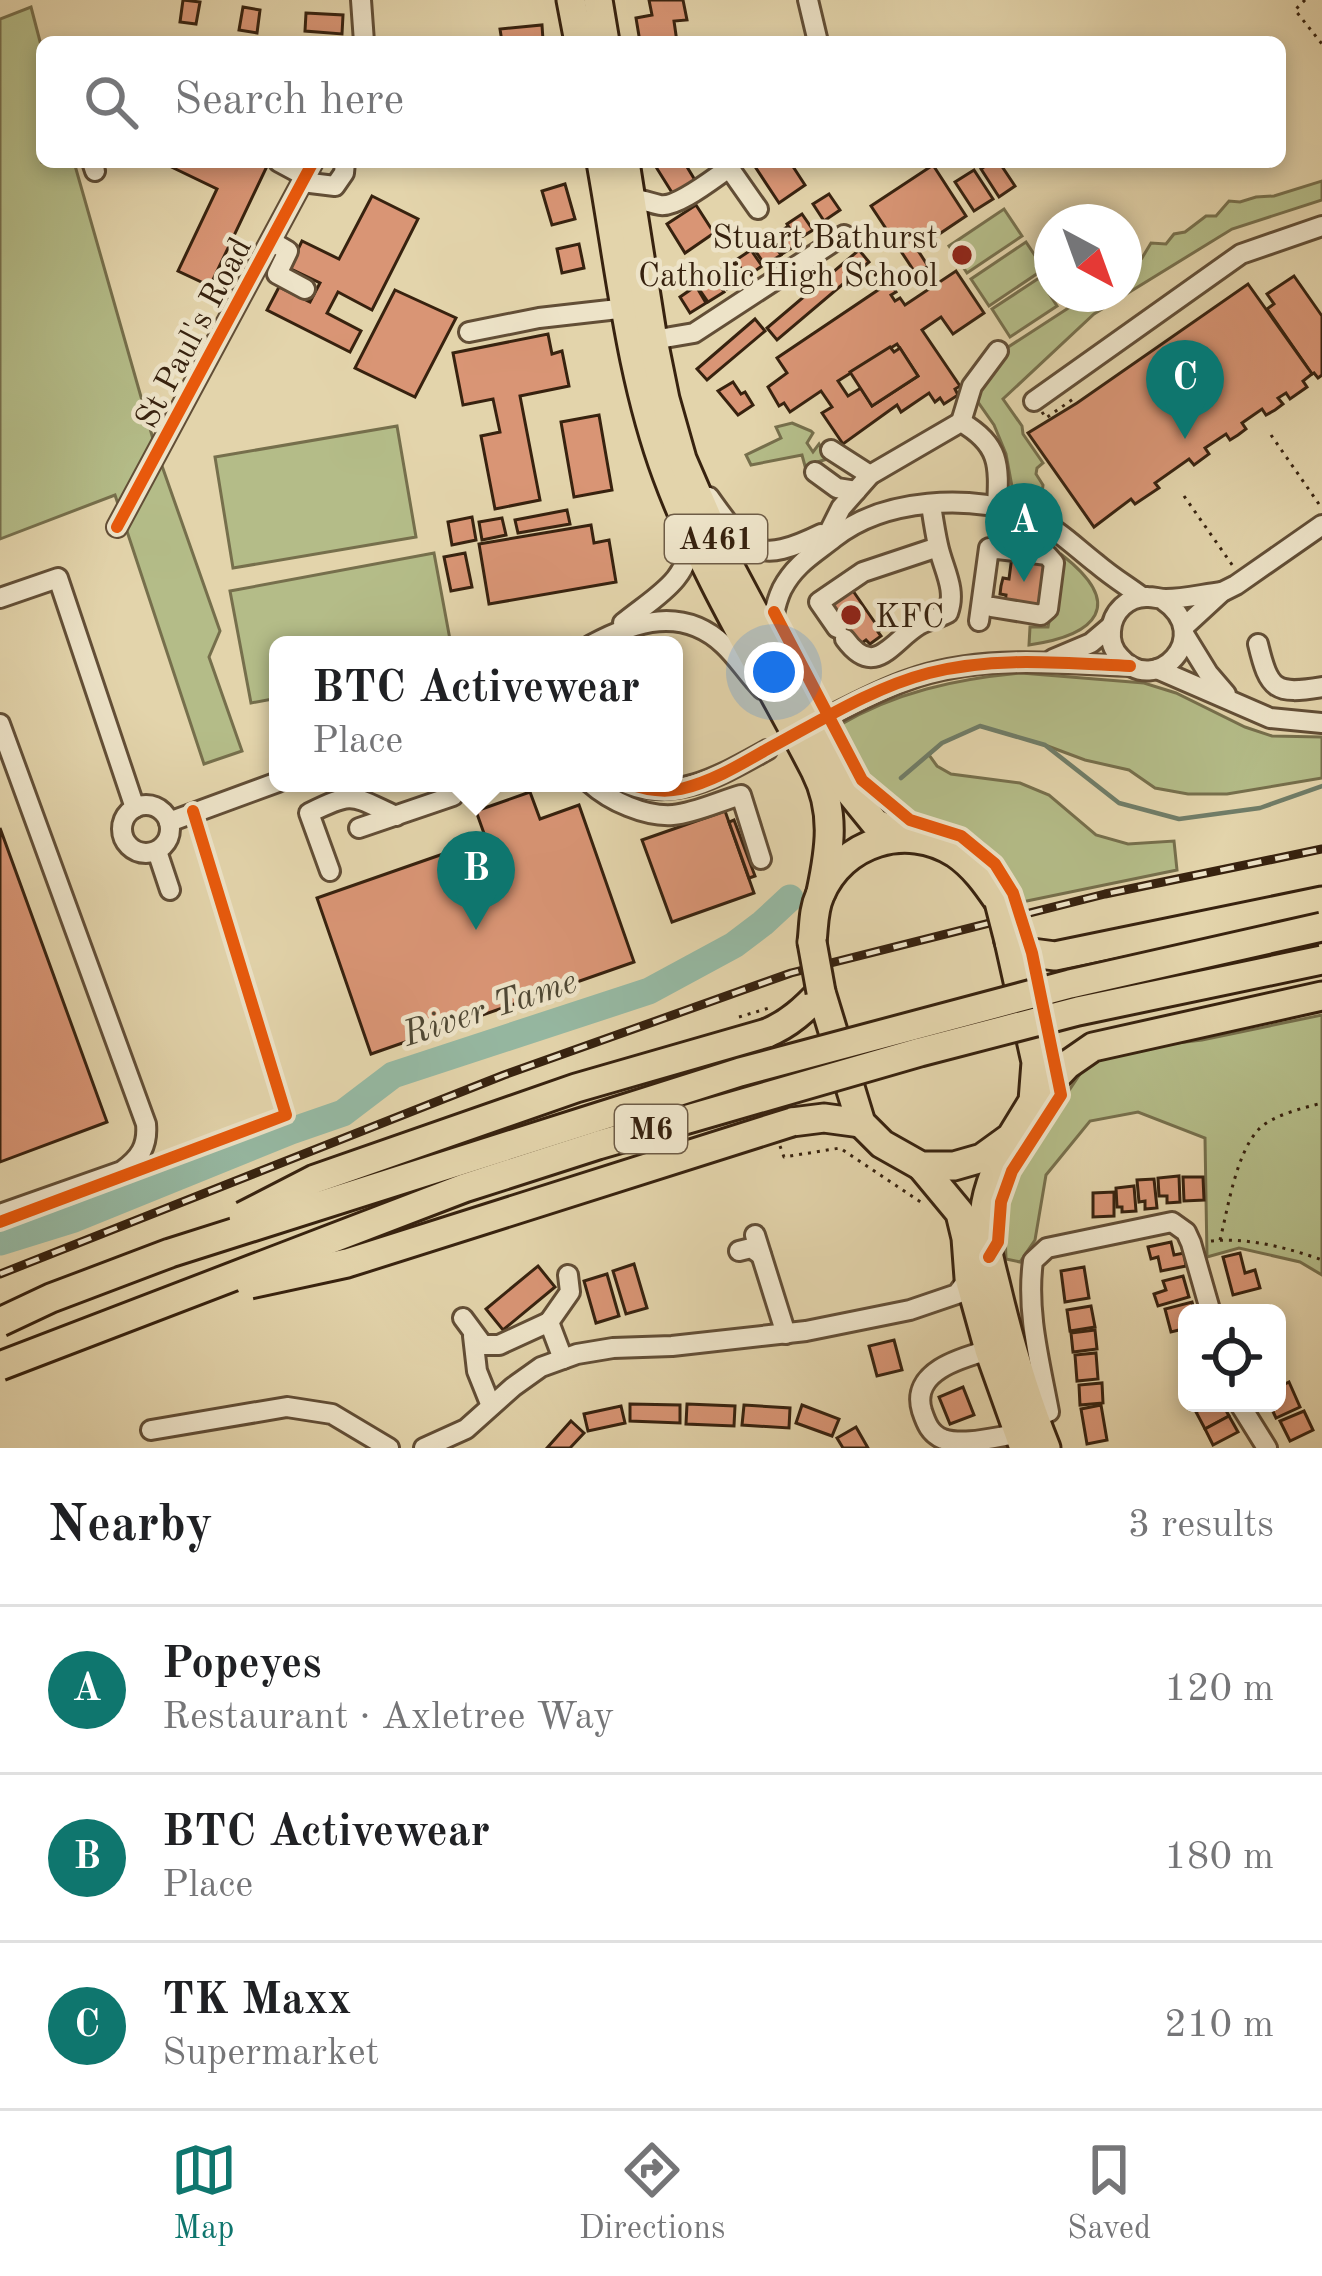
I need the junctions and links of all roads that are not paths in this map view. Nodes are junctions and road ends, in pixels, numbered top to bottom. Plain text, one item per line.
1 (361, 0) edge
2 (571, 0) edge
3 (598, 0) edge
4 (618, 0) edge
5 (808, 0) edge
6 (364, 36) edge
7 (593, 36) edge
8 (596, 36) edge
9 (599, 36) edge
10 (817, 36) edge
11 (344, 168) edge
12 (602, 168) edge
13 (626, 168) edge
14 (723, 168) edge
15 (729, 168) edge
16 (307, 174) edge
17 (631, 199) junction
18 (758, 209) dead end
19 (1322, 226) edge
20 (832, 236) dead end
21 (271, 241) junction
22 (305, 289) dead end
23 (627, 308) junction
24 (470, 332) dead end
25 (653, 340) junction
26 (998, 351) dead end
27 (1034, 401) dead end
28 (961, 422) junction
29 (831, 450) dead end
30 (682, 459) junction
31 (815, 472) dead end
32 (870, 475) junction
33 (846, 489) junction
34 (931, 505) junction
35 (997, 508) junction
36 (866, 519) junction
37 (838, 522) junction
38 (1322, 525) edge
39 (688, 526) junction
40 (117, 527) dead end
41 (938, 547) junction
42 (989, 548) joint
43 (1099, 566) junction
44 (1222, 592) junction
45 (1142, 597) junction
46 (0, 598) edge
47 (1163, 600) junction
48 (1114, 620) junction
49 (1184, 630) junction
50 (611, 636) edge
51 (614, 636) edge
52 (770, 643) junction
53 (1258, 644) dead end
54 (1044, 662) junction
55 (1130, 666) junction
56 (1156, 669) junction
57 (1322, 687) edge
58 (1231, 700) junction
59 (786, 714) junction
60 (832, 715) dead end
61 (1322, 723) edge
62 (0, 724) edge
63 (767, 750) dead end
64 (269, 785) edge
65 (683, 788) edge
66 (452, 792) edge
67 (604, 792) edge
68 (135, 808) junction
69 (395, 815) junction
70 (169, 822) junction
71 (359, 828) dead end
72 (903, 836) junction
73 (157, 850) junction
74 (761, 859) dead end
75 (330, 871) dead end
76 (170, 890) dead end
77 (821, 892) junction
78 (1322, 901) edge
79 (1322, 927) edge
80 (1009, 941) junction
81 (1322, 960) edge
82 (821, 992) junction
83 (1322, 996) edge
84 (1033, 1101) junction
85 (861, 1123) junction
86 (1011, 1137) junction
87 (922, 1166) junction
88 (0, 1214) edge
89 (754, 1235) dead end
90 (739, 1251) dead end
91 (170, 1253) junction
92 (761, 1256) junction
93 (979, 1268) junction
94 (568, 1275) dead end
95 (201, 1290) junction
96 (1208, 1304) edge
97 (0, 1322) edge
98 (549, 1322) junction
99 (786, 1334) junction
100 (1006, 1348) junction
101 (563, 1359) junction
102 (0, 1366) edge
103 (491, 1406) junction
104 (1049, 1412) dead end
105 (1245, 1412) edge
106 (151, 1430) dead end
107 (1021, 1441) edge
108 (389, 1448) edge
109 (424, 1448) edge
110 (1046, 1448) edge
111 (1267, 1448) edge

1 - 6 street
2 - 7 highway
3 - 8 highway
4 - 9 street
5 - 10 street
11 - 16 street
12 - 23 highway, A461
13 - 17 highway, A461
14 - 17 street
15 - 18 street
16 - 21 street, St Paul's Road
17 - 25 highway, A461
19 - 27 street
20 - 25 street
21 - 22 street
21 - 40 street, St Paul's Road
23 - 24 street
23 - 39 highway, A461
25 - 30 highway, A461
26 - 28 street
28 - 32 street
28 - 35 street
29 - 32 street
30 - 37 street
30 - 52 highway, A461
31 - 33 street
32 - 33 street
33 - 36 street
33 - 37 street
34 - 35 street
34 - 36 street
34 - 41 street
35 - 43 street
36 - 37 street
37 - 52 street
38 - 44 street
39 - 50 street
39 - 59 highway, A461
41 - 41 street
42 - 42 street
43 - 45 street
43 - 48 street
44 - 47 street
44 - 49 street
45 - 47 street
45 - 48 street
46 - 68 street
47 - 49 street
48 - 54 street
48 - 55 street
49 - 56 street
49 - 58 street
51 - 59 street
52 - 72 highway, A461
53 - 57 street
54 - 55 street
54 - 60 street
55 - 56 street
56 - 58 street
58 - 61 street
59 - 77 highway, A461
62 - 88 street
63 - 65 street
64 - 70 street
66 - 69 street
67 - 74 street
68 - 70 street
68 - 73 street
69 - 71 street
69 - 75 street
70 - 73 street
72 - 77 highway
72 - 80 highway, bridge
73 - 76 street
77 - 82 highway, bridge
78 - 80 highway
79 - 91 highway, M6, bridge
80 - 84 highway
81 - 95 highway, M6, bridge
82 - 85 highway
82 - 91 highway, bridge
83 - 84 highway
84 - 86 highway
85 - 87 highway
85 - 95 highway, bridge
86 - 87 highway
86 - 93 highway
87 - 93 highway
89 - 92 street
90 - 92 street
91 - 97 highway, M6, bridge
92 - 99 street
93 - 99 street
93 - 100 highway
94 - 98 street
95 - 102 highway, M6, bridge
96 - 100 street
98 - 101 street
98 - 103 street
99 - 101 street
100 - 104 street
100 - 107 highway
100 - 107 street
100 - 110 highway
101 - 103 street
103 - 109 street
105 - 111 street
106 - 108 street

